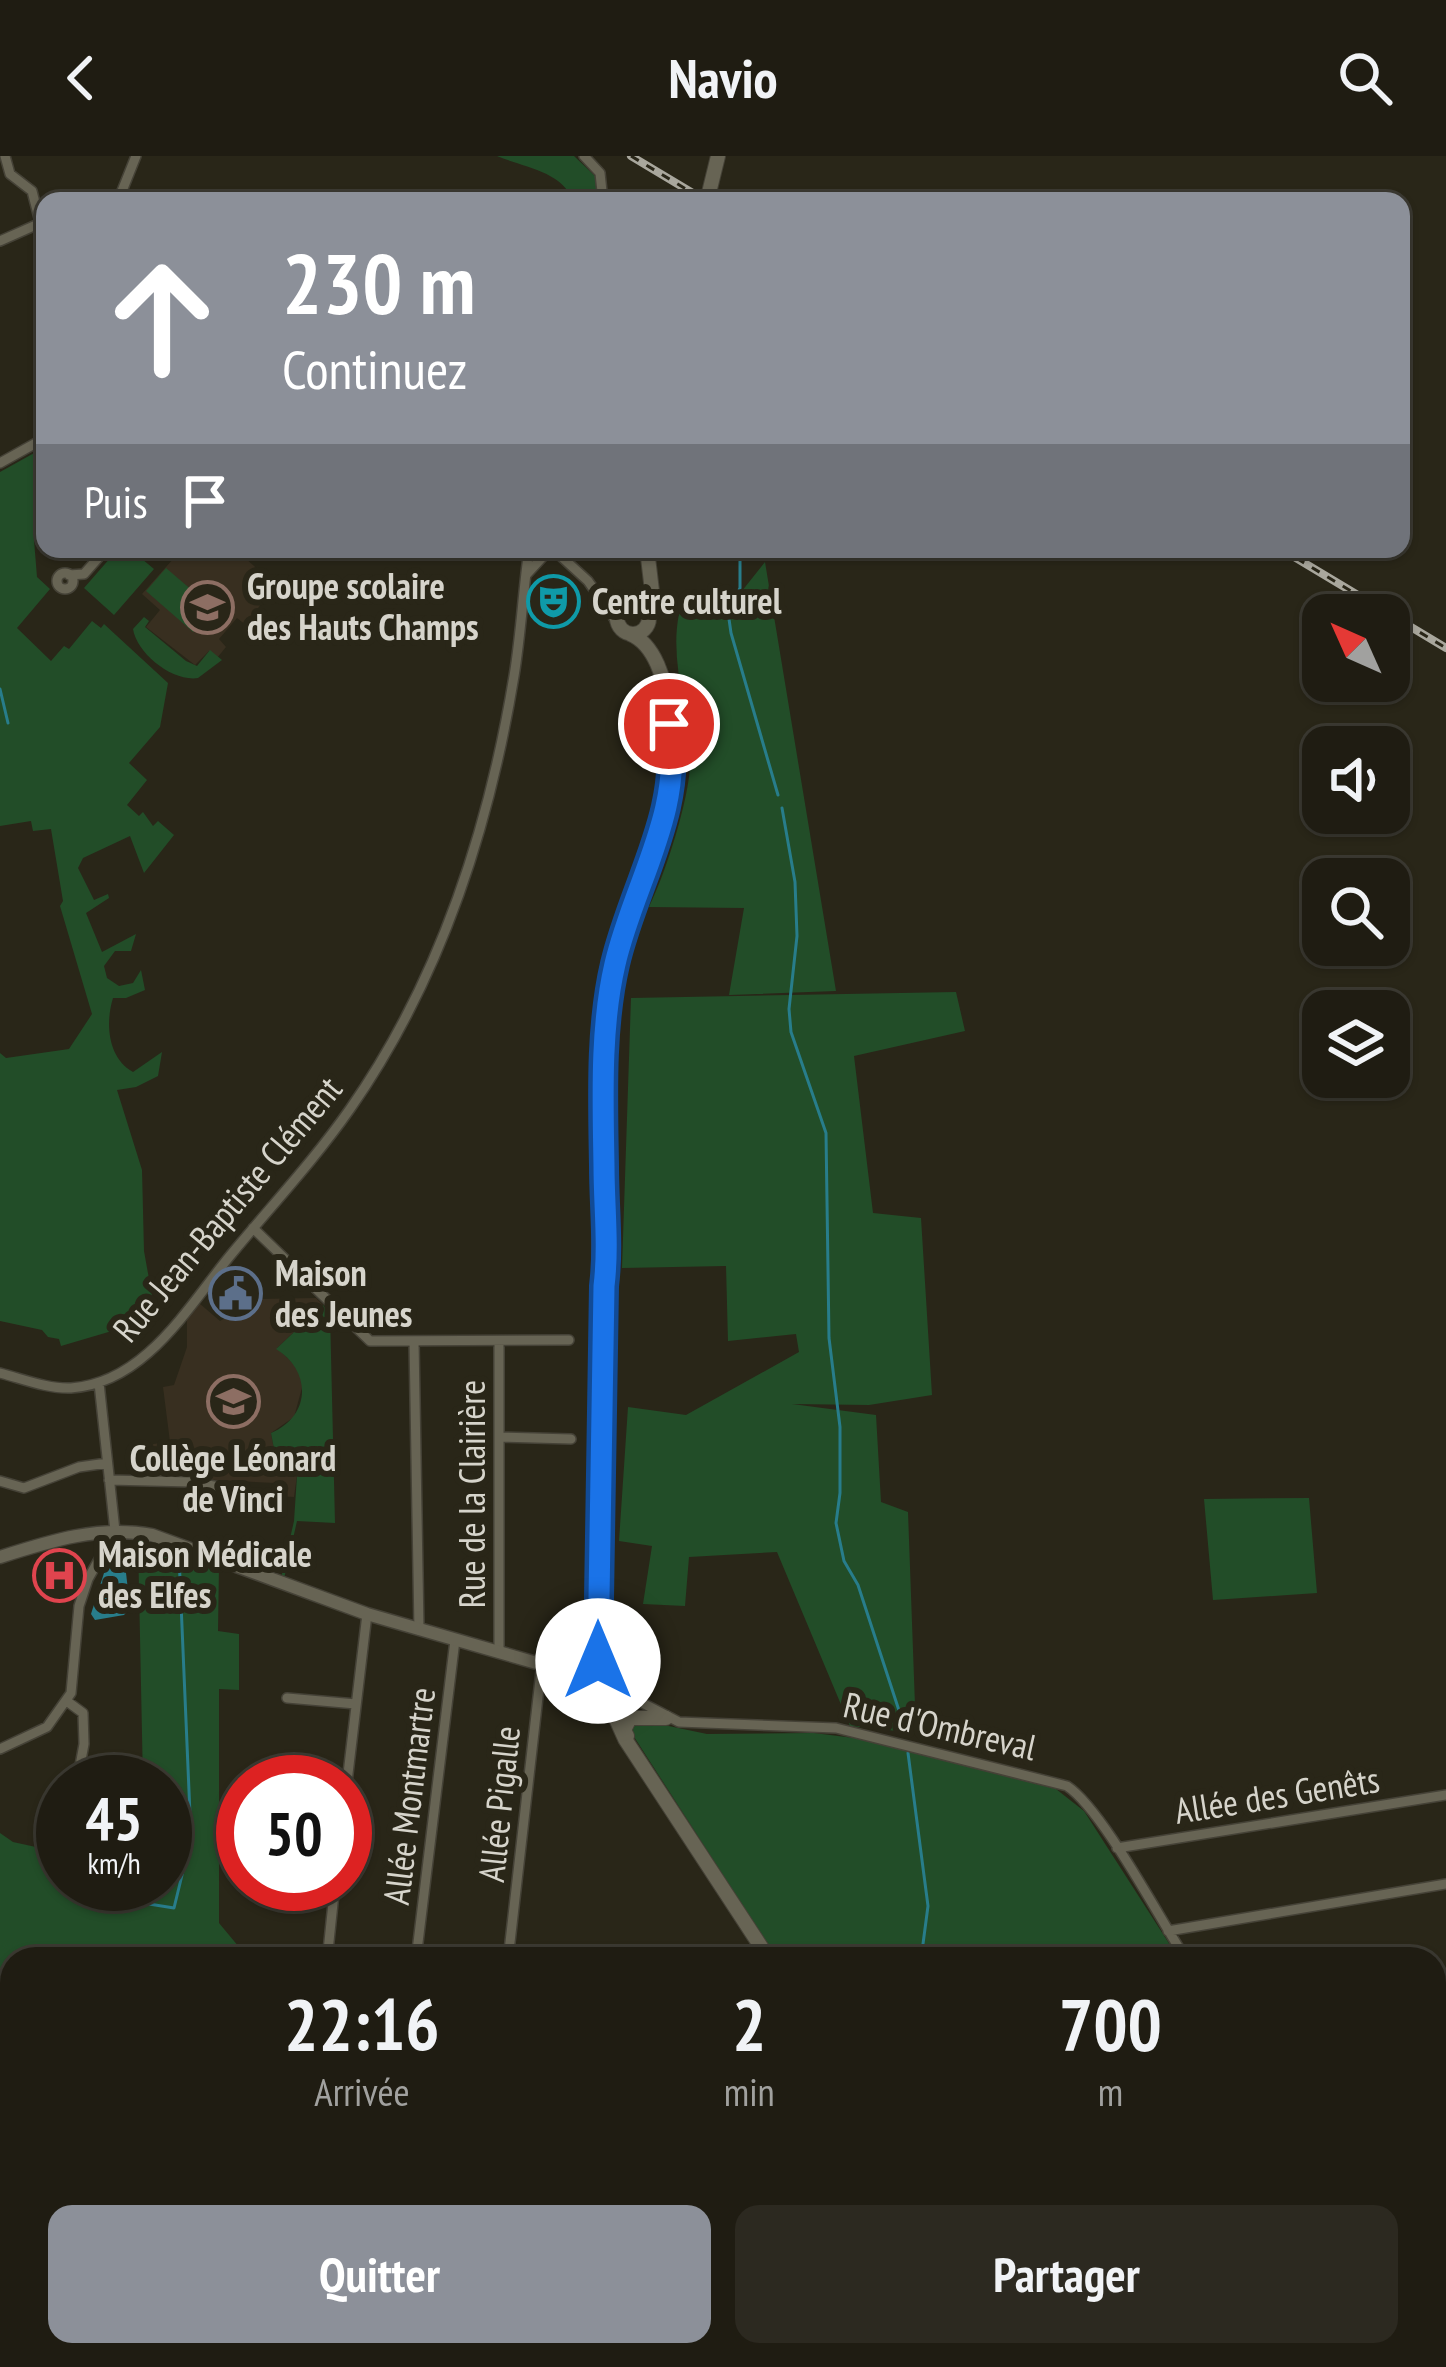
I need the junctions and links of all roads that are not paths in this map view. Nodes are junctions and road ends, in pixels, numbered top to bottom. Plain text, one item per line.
1 (5, 156) edge
2 (136, 156) edge
3 (584, 156) edge
4 (714, 156) edge
5 (122, 192) edge
6 (602, 192) edge
7 (707, 192) edge
8 (36, 203) edge
9 (36, 225) edge
10 (0, 241) edge
11 (36, 443) edge
12 (0, 463) edge
13 (98, 558) edge
14 (528, 558) edge
15 (542, 558) edge
16 (561, 558) edge
17 (647, 558) edge
18 (648, 558) edge
19 (69, 575) dead end
20 (526, 575) junction
21 (588, 581) junction
22 (630, 602) junction
23 (649, 616) junction
24 (624, 629) junction
25 (665, 698) junction
26 (253, 1228) junction
27 (569, 1340) dead end
28 (414, 1341) junction
29 (499, 1341) junction
30 (0, 1373) edge
31 (99, 1383) junction
32 (499, 1437) junction
33 (571, 1438) dead end
34 (107, 1463) junction
35 (109, 1480) junction
36 (0, 1481) edge
37 (224, 1488) dead end
38 (115, 1531) junction
39 (0, 1557) edge
40 (367, 1614) junction
41 (419, 1630) junction
42 (454, 1640) junction
43 (500, 1651) junction
44 (542, 1662) junction
45 (76, 1673) junction
46 (599, 1681) junction
47 (286, 1698) dead end
48 (68, 1702) junction
49 (356, 1704) junction
50 (83, 1713) junction
51 (666, 1718) junction
52 (0, 1749) edge
53 (81, 1755) edge
54 (350, 1755) edge
55 (636, 1757) junction
56 (1446, 1795) edge
57 (1117, 1848) junction
58 (1446, 1884) edge
59 (332, 1911) edge
60 (1168, 1931) junction
61 (328, 1947) edge
62 (417, 1947) edge
63 (509, 1947) edge
64 (761, 1947) edge
65 (1178, 1947) edge

1 - 8 street
2 - 5 street
3 - 6 street
4 - 7 main road
9 - 10 street
11 - 12 street
13 - 19 street
14 - 20 street, Rue Jean-Baptiste Clément
15 - 20 street
16 - 21 street
17 - 22 main road
18 - 23 main road
20 - 26 street, Rue Jean-Baptiste Clément
21 - 22 street
21 - 24 street
22 - 23 main road
22 - 24 main road
23 - 24 main road
23 - 25 main road
24 - 25 main road
25 - 46 main road
26 - 28 street, Rue de la Clairière
26 - 31 street, Rue Jean-Baptiste Clément
27 - 29 street
28 - 29 street, Rue de la Clairière
28 - 41 street
29 - 32 street, Rue de la Clairière
30 - 31 street
31 - 34 street
32 - 33 street
32 - 43 street, Rue de la Clairière
34 - 35 street
34 - 36 street
35 - 37 street
35 - 38 street
38 - 39 street
38 - 40 street
38 - 45 street
40 - 41 street
40 - 49 street
41 - 42 street
42 - 43 street
42 - 62 street, Allée Montmartre
43 - 44 street
44 - 46 street
44 - 63 street, Allée Pigalle
45 - 48 street
45 - 50 street
46 - 51 street, Rue d'Ombreval
46 - 55 main road
47 - 49 street
48 - 50 street
48 - 52 street
49 - 54 street
50 - 53 street
51 - 55 main road
51 - 57 street, Rue d'Ombreval
55 - 64 main road
56 - 57 street, Allée des Genêts
57 - 60 street, Rue d'Ombreval
58 - 60 street
59 - 61 street
60 - 65 street, Rue d'Ombreval

